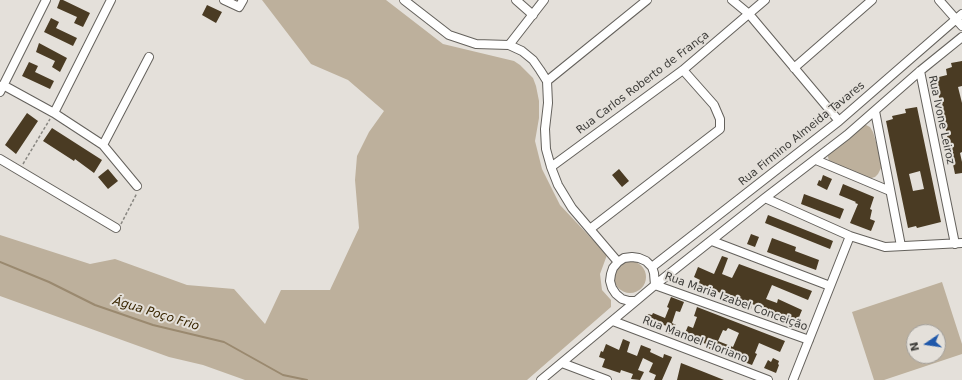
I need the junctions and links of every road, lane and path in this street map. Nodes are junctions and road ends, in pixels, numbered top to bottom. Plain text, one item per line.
1 (46, 0) edge
2 (111, 0) edge
3 (224, 0) edge
4 (404, 0) edge
5 (516, 0) edge
6 (544, 0) edge
7 (647, 0) edge
8 (732, 0) edge
9 (766, 0) edge
10 (872, 0) edge
11 (939, 0) edge
12 (241, 3) edge
13 (533, 14) junction
14 (749, 14) junction
15 (959, 17) edge
16 (962, 26) edge
17 (962, 38) edge
18 (509, 45) junction
19 (149, 57) dead end
20 (794, 68) junction
21 (682, 70) junction
22 (920, 71) junction
23 (547, 81) junction
24 (2, 89) edge
25 (875, 111) junction
26 (54, 113) junction
27 (839, 121) junction
28 (103, 145) junction
29 (0, 160) edge
30 (816, 160) junction
31 (551, 167) junction
32 (18, 170) junction
33 (137, 186) joint
34 (890, 191) junction
35 (765, 198) junction
36 (116, 228) joint
37 (590, 229) junction
38 (850, 236) junction
39 (712, 240) junction
40 (958, 244) edge
41 (901, 246) junction
42 (618, 262) junction
43 (652, 267) junction
44 (655, 285) junction
45 (830, 286) junction
46 (636, 301) junction
47 (613, 321) junction
48 (809, 340) junction
49 (562, 363) junction
50 (541, 380) edge
51 (607, 380) edge
52 (768, 380) edge
53 (793, 380) edge

1 - 24 street
2 - 26 street
3 - 12 street
4 - 18 street
5 - 13 street
6 - 13 street
7 - 23 street
8 - 14 street
9 - 14 street, Rua Carlos Roberto de França
10 - 20 street
11 - 15 street
13 - 18 street
14 - 20 street
14 - 21 street, Rua Carlos Roberto de França
15 - 16 street
15 - 27 street, Rua Firmino Almeida Tavares
17 - 22 street
18 - 23 street
19 - 28 street
20 - 27 street
21 - 31 street, Rua Carlos Roberto de França
21 - 37 street
22 - 25 street
22 - 40 street, Rua Ivone Leiroz
23 - 31 street
24 - 26 street
25 - 30 street
25 - 34 street
26 - 28 street
26 - 32 path
27 - 43 street, Rua Firmino Almeida Tavares
28 - 33 street
29 - 32 street
30 - 34 street
30 - 35 street
31 - 37 street
32 - 36 street
33 - 36 path
34 - 41 street
35 - 38 street
35 - 39 street
37 - 42 street
38 - 41 street
38 - 45 street
39 - 44 street
39 - 45 street
40 - 41 street
42 - 43 street
42 - 46 street
43 - 44 street
44 - 46 street
44 - 48 street, Rua Maria Izabel Conceição
45 - 48 street
46 - 47 street
47 - 49 street
47 - 52 street, Rua Manoel Floriano
48 - 53 street
49 - 50 street
49 - 51 street

